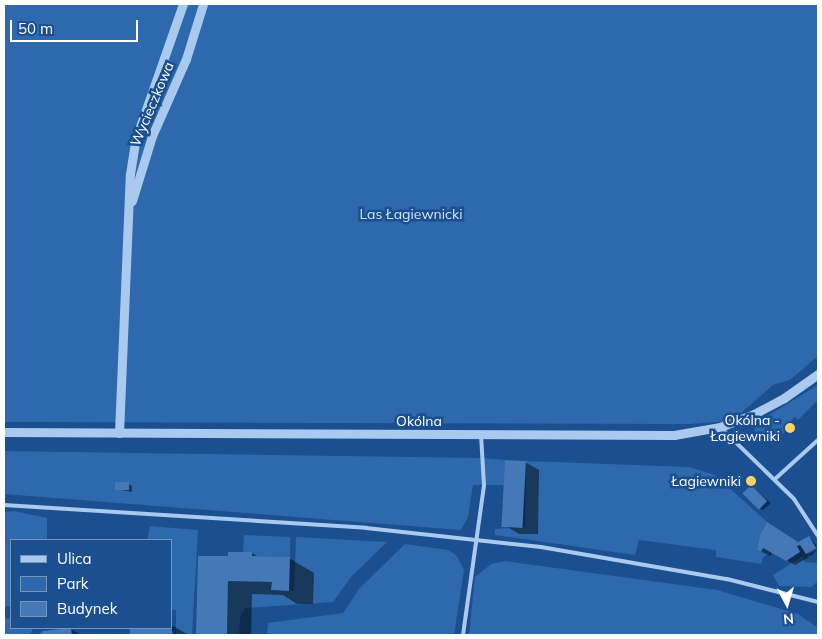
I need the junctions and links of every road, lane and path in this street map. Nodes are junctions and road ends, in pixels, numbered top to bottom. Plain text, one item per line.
1 (184, 4) edge
2 (203, 4) edge
3 (128, 215) junction
4 (818, 374) edge
5 (720, 427) junction
6 (4, 432) edge
7 (119, 433) junction
8 (481, 435) junction
9 (818, 440) edge
10 (775, 479) junction
11 (4, 505) edge
12 (818, 536) edge
13 (475, 540) junction
14 (818, 602) edge
15 (463, 635) edge

1 - 3 street, Wycieczkowa
2 - 3 street, Wycieczkowa
3 - 7 street, Wycieczkowa
4 - 5 street, Okólna
5 - 8 street, Okólna
5 - 10 lane
6 - 7 street, Okólna
7 - 8 street, Okólna
8 - 13 lane
9 - 10 lane
10 - 12 lane
11 - 13 lane
13 - 14 lane
13 - 15 lane

